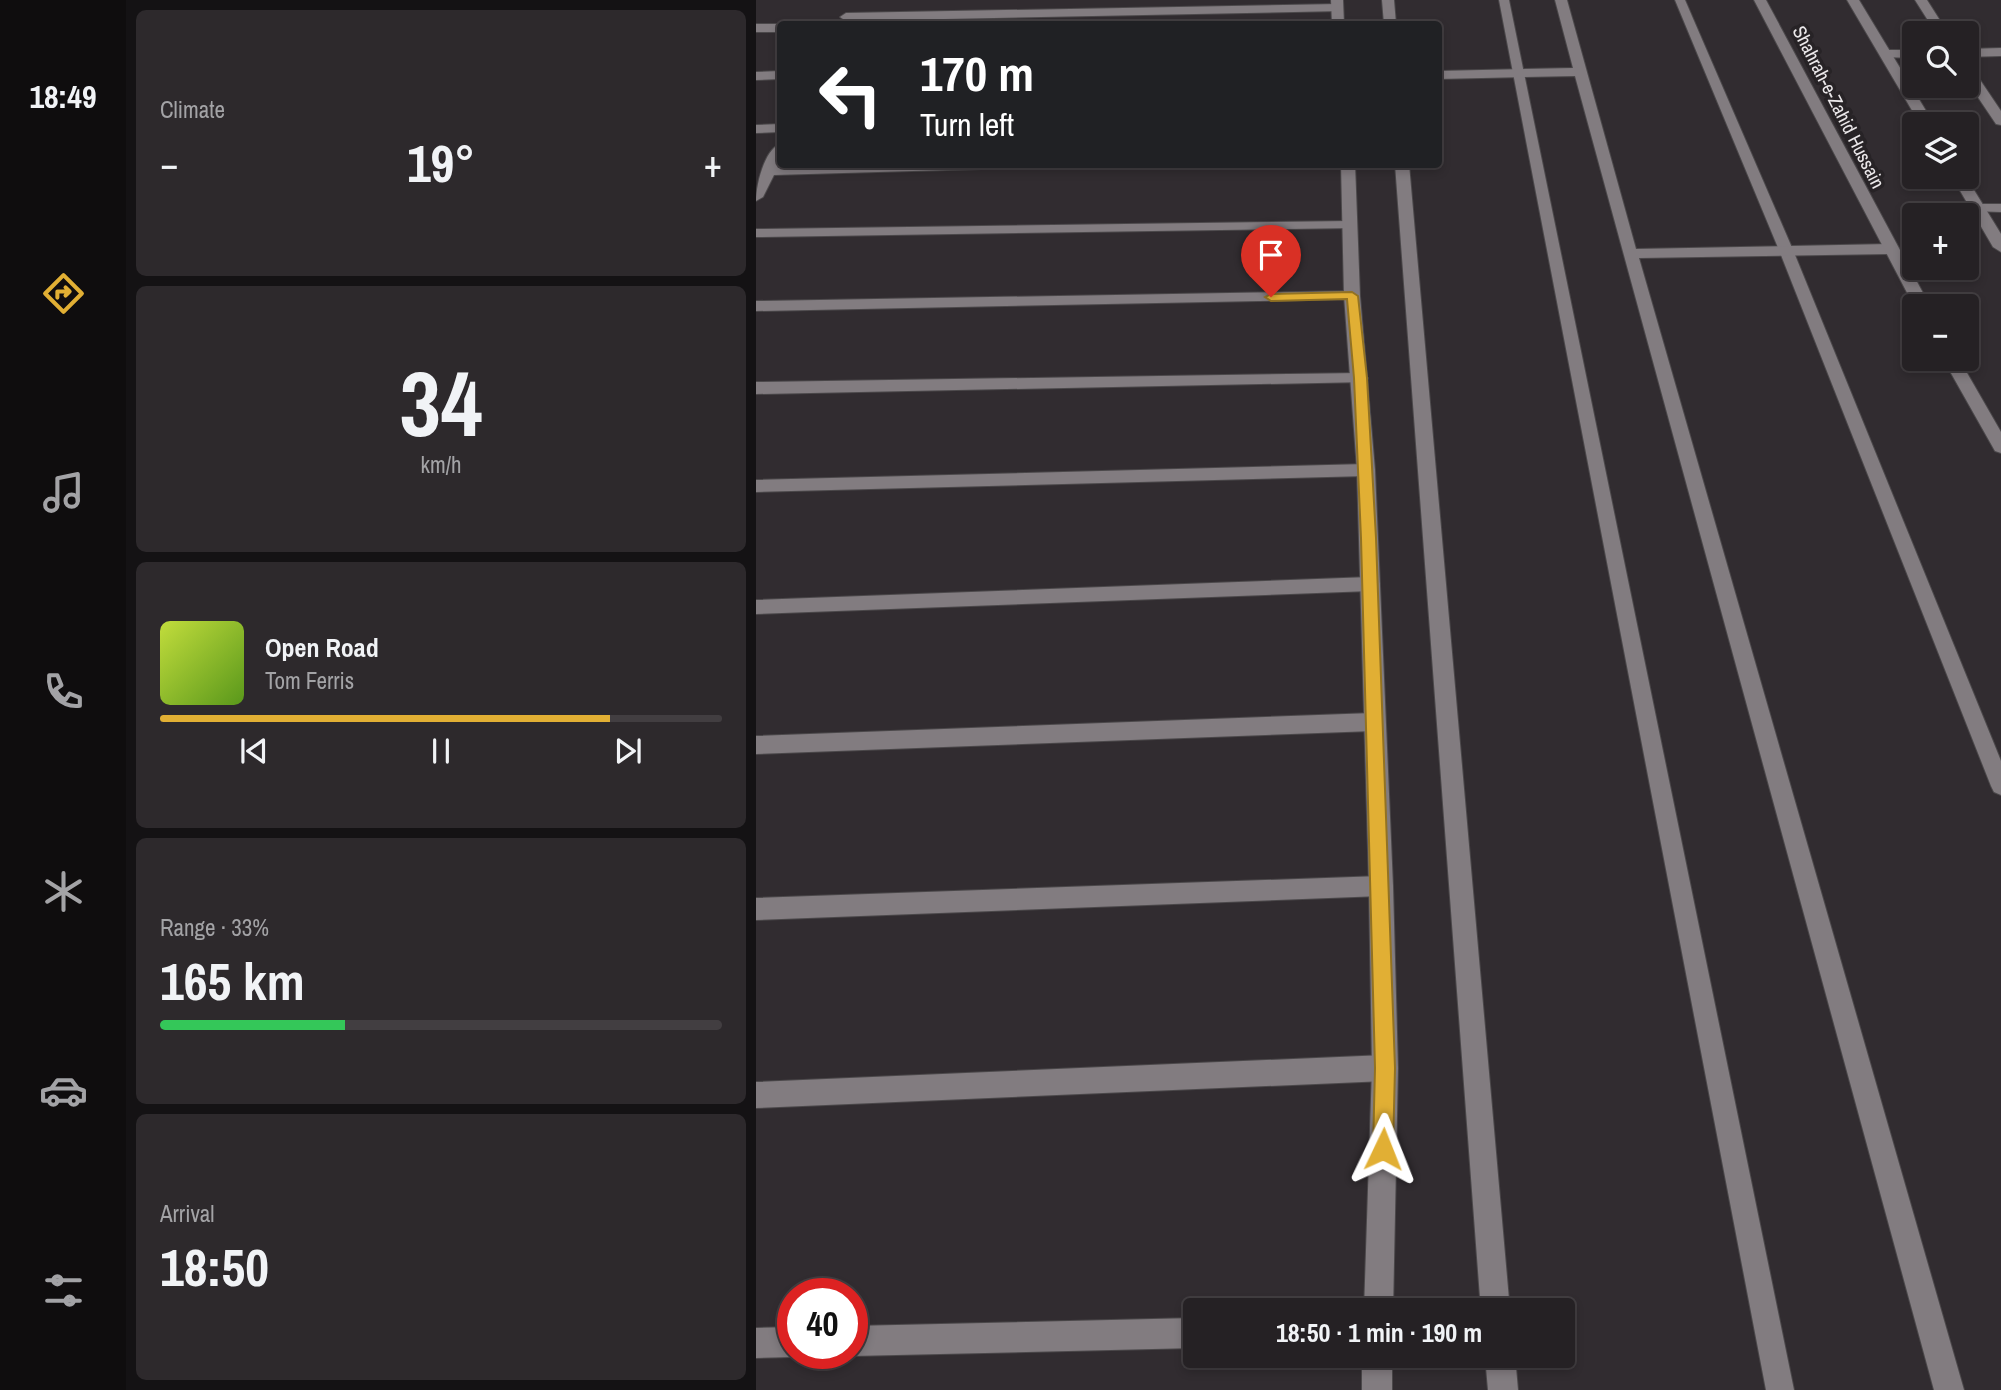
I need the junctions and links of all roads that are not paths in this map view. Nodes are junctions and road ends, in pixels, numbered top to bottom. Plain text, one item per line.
1 (855, 0) edge
2 (1388, 0) edge
3 (1504, 0) edge
4 (1561, 0) edge
5 (1680, 0) edge
6 (1760, 0) edge
7 (1853, 0) edge
8 (1921, 0) edge
9 (1337, 4) edge
10 (844, 21) edge
11 (1390, 21) edge
12 (1934, 21) edge
13 (756, 28) edge
14 (777, 28) edge
15 (2001, 52) edge
16 (1979, 53) edge
17 (1886, 54) junction
18 (1902, 54) edge
19 (1581, 72) junction
20 (1518, 74) junction
21 (777, 75) edge
22 (1442, 75) edge
23 (756, 76) edge
24 (1979, 89) edge
25 (1920, 112) edge
26 (2001, 121) edge
27 (777, 128) edge
28 (756, 129) edge
29 (777, 154) edge
30 (968, 168) edge
31 (1348, 168) edge
32 (1402, 168) edge
33 (761, 185) edge
34 (1979, 208) edge
35 (2001, 208) edge
36 (1979, 211) edge
37 (1350, 225) junction
38 (756, 233) edge
39 (2001, 247) edge
40 (1889, 249) junction
41 (1786, 250) junction
42 (1630, 254) junction
43 (1915, 294) edge
44 (1352, 296) junction
45 (756, 306) edge
46 (1958, 371) edge
47 (1360, 378) junction
48 (756, 388) edge
49 (2001, 447) edge
50 (1366, 470) junction
51 (756, 486) edge
52 (1370, 584) junction
53 (756, 607) edge
54 (1373, 722) junction
55 (756, 745) edge
56 (2001, 786) edge
57 (1381, 886) junction
58 (756, 909) edge
59 (1385, 1068) junction
60 (756, 1095) edge
61 (1378, 1298) edge
62 (1495, 1298) edge
63 (1183, 1333) edge
64 (868, 1341) edge
65 (777, 1342) edge
66 (756, 1343) edge
67 (1377, 1368) edge
68 (1501, 1368) edge
69 (1377, 1390) edge
70 (1503, 1390) edge
71 (1780, 1390) edge
72 (1949, 1390) edge

1 - 10 street
2 - 11 street
3 - 20 lane
4 - 19 street
5 - 41 lane
6 - 40 street, Shahrah-e-Zahid Hussain
7 - 17 street
8 - 12 street
9 - 10 street
13 - 14 street
15 - 16 street
17 - 18 street
17 - 25 street
19 - 20 street
19 - 42 street
20 - 22 street
20 - 71 lane
21 - 23 street
24 - 26 street
27 - 28 street
29 - 33 street
30 - 33 street
31 - 37 street
32 - 62 street
34 - 35 street
36 - 39 street
37 - 38 street
37 - 44 street
40 - 41 street
40 - 43 street, Shahrah-e-Zahid Hussain
41 - 42 street
41 - 56 lane
42 - 72 street
44 - 45 street
44 - 47 street
46 - 49 street
47 - 48 street
47 - 50 street
50 - 51 street
50 - 52 street
52 - 53 street
52 - 54 street
54 - 55 street
54 - 57 street
57 - 58 street
57 - 59 street
59 - 60 street
59 - 61 street
63 - 64 street
65 - 66 street
67 - 69 street
68 - 70 street

